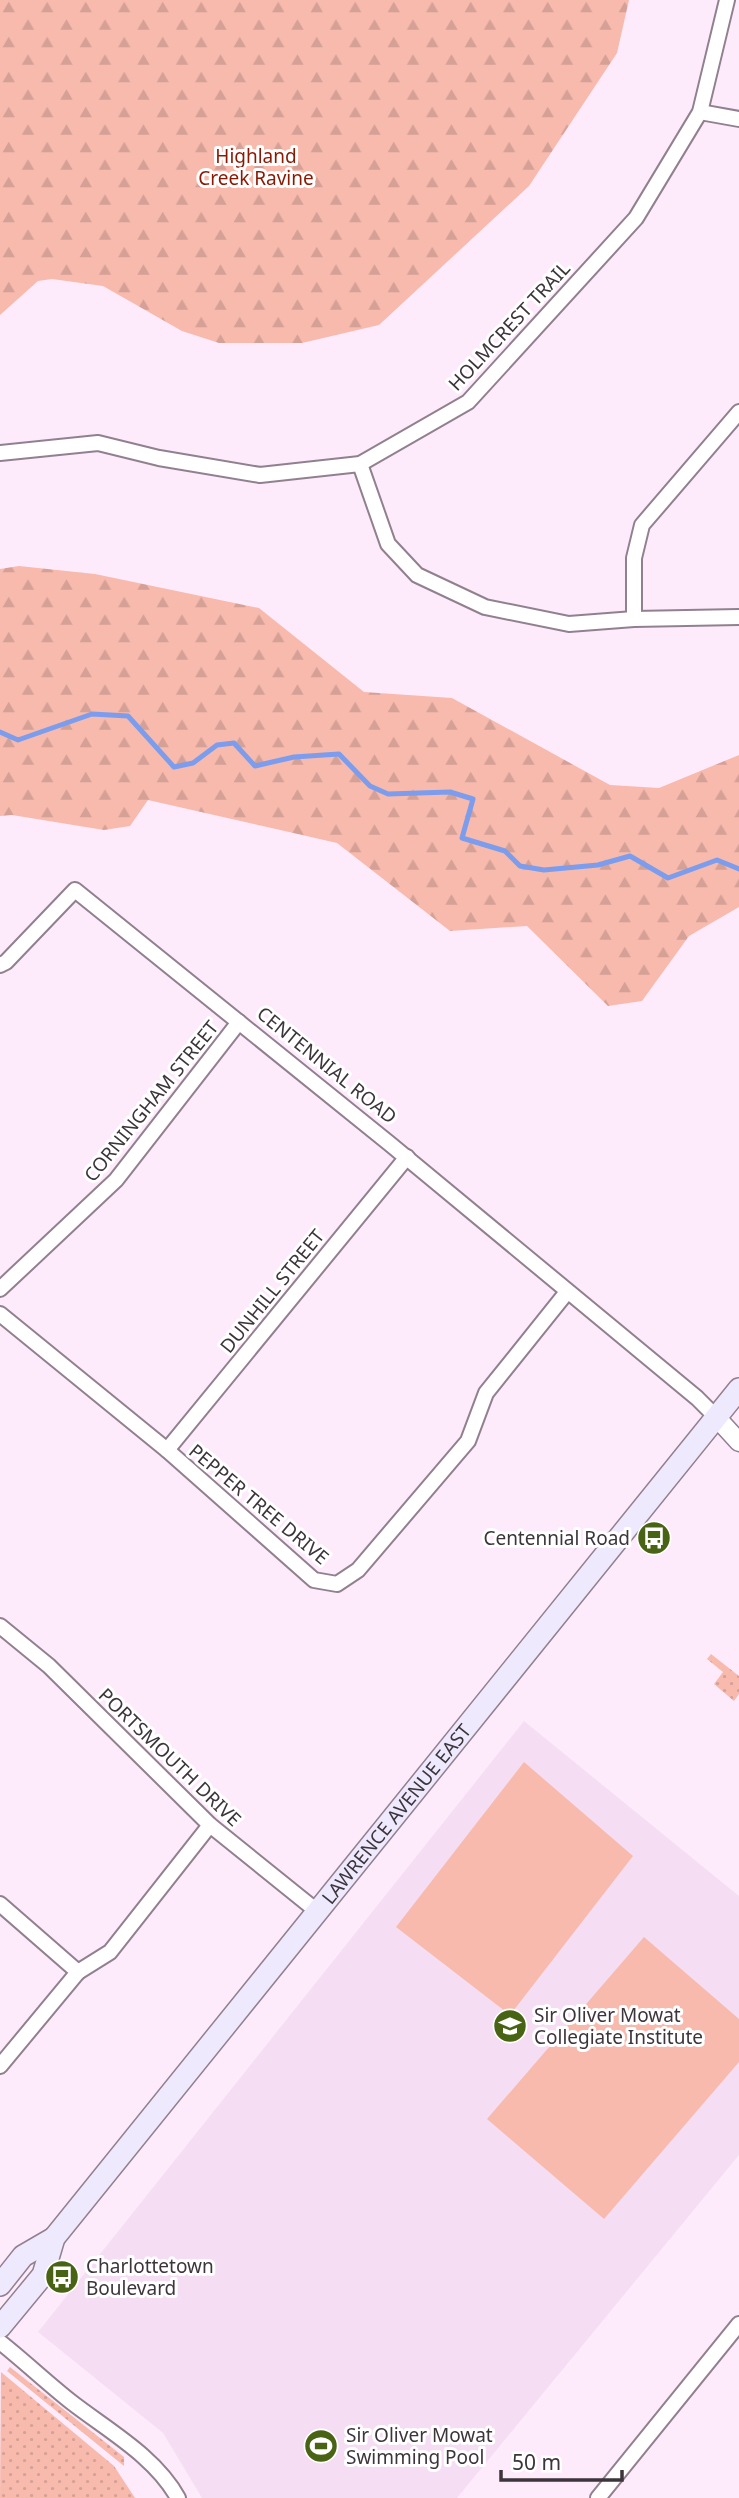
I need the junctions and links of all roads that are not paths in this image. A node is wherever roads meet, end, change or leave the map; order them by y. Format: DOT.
graph roads {
  1 [pos="727,0"];
  2 [pos="700,112"];
  3 [pos="739,118"];
  4 [pos="739,412"];
  5 [pos="0,453"];
  6 [pos="360,464"];
  7 [pos="739,617"];
  8 [pos="635,618"];
  9 [pos="0,965"];
  10 [pos="239,1022"];
  11 [pos="407,1157"];
  12 [pos="0,1289"];
  13 [pos="567,1292"];
  14 [pos="0,1314"];
  15 [pos="739,1389"];
  16 [pos="718,1418"];
  17 [pos="739,1442"];
  18 [pos="167,1450"];
  19 [pos="0,1626"];
  20 [pos="210,1825"];
  21 [pos="0,1904"];
  22 [pos="318,1912"];
  23 [pos="78,1972"];
  24 [pos="0,2066"];
  25 [pos="54,2238"];
  26 [pos="0,2285"];
  27 [pos="739,2325"];
  28 [pos="0,2327"];
  29 [pos="0,2342"];
  30 [pos="178,2498"];
  31 [pos="598,2498"];
  1 -- 2 [label="street, HOLMCREST TRAIL"];
  2 -- 3 [label="street"];
  2 -- 6 [label="street, HOLMCREST TRAIL"];
  4 -- 8 [label="street"];
  5 -- 6 [label="street, HOLMCREST TRAIL"];
  6 -- 8 [label="street"];
  7 -- 8 [label="street"];
  9 -- 10 [label="street, CENTENNIAL ROAD"];
  10 -- 11 [label="street, CENTENNIAL ROAD"];
  10 -- 12 [label="street, CORNINGHAM STREET"];
  11 -- 13 [label="street, CENTENNIAL ROAD"];
  11 -- 18 [label="street, DUNHILL STREET"];
  13 -- 16 [label="street, CENTENNIAL ROAD"];
  13 -- 18 [label="street, PEPPER TREE DRIVE"];
  14 -- 18 [label="street, PEPPER TREE DRIVE"];
  15 -- 16 [label="main road, LAWRENCE AVENUE EAST"];
  16 -- 17 [label="street, CENTENNIAL ROAD"];
  16 -- 22 [label="main road, LAWRENCE AVENUE EAST"];
  19 -- 20 [label="street, PORTSMOUTH DRIVE"];
  20 -- 22 [label="street, PORTSMOUTH DRIVE"];
  20 -- 23 [label="street"];
  21 -- 23 [label="street"];
  22 -- 25 [label="main road, LAWRENCE AVENUE EAST"];
  23 -- 24 [label="street"];
  25 -- 26 [label="main road, LAWRENCE AVENUE EAST"];
  25 -- 28 [label="main road, LAWRENCE AVENUE EAST"];
  27 -- 31 [label="street"];
  29 -- 30 [label="street"];
}
